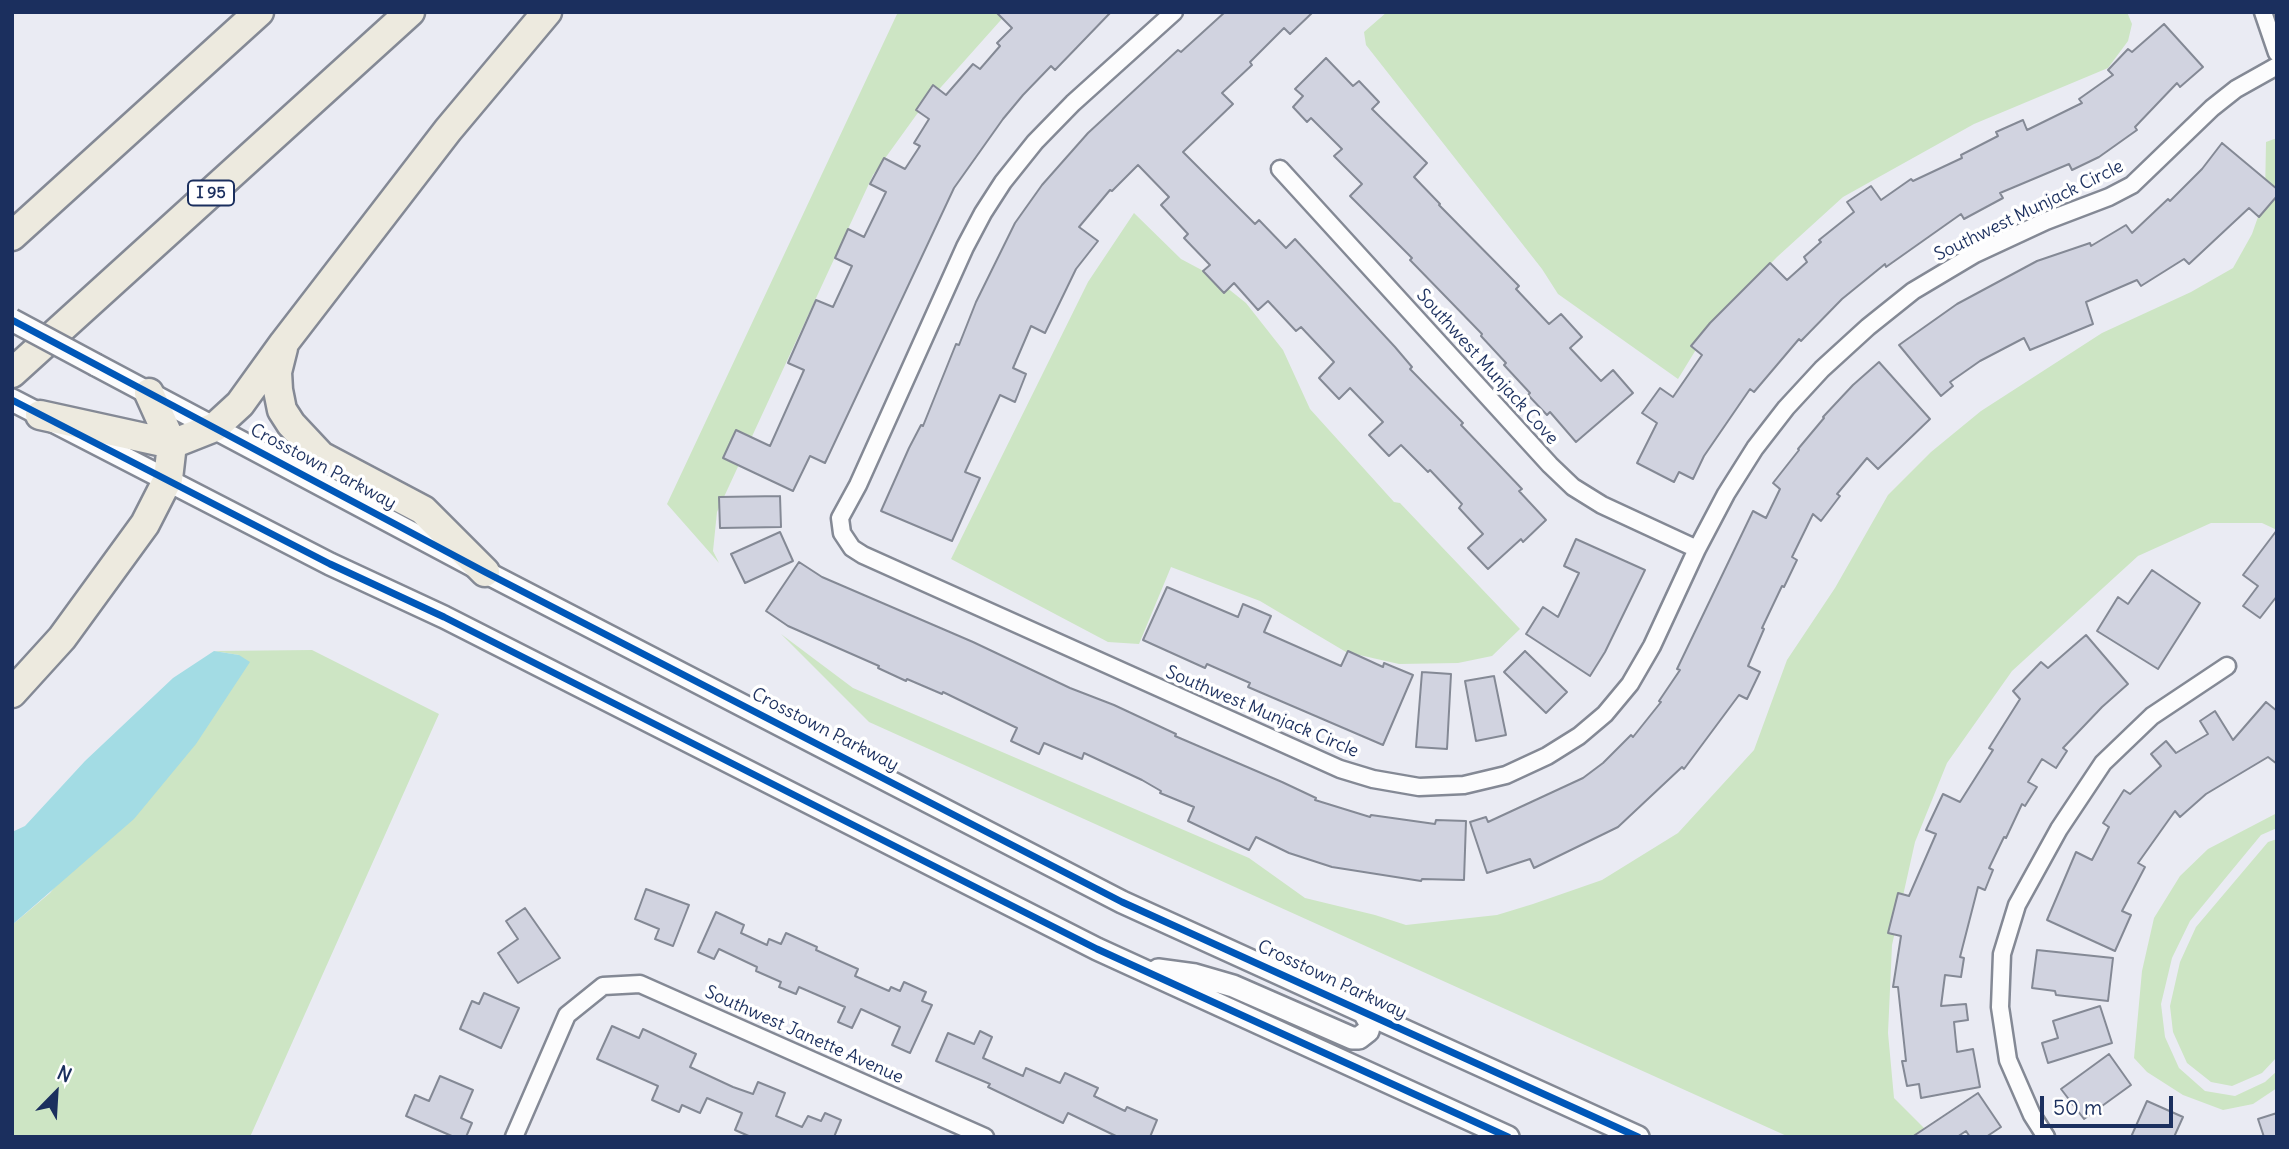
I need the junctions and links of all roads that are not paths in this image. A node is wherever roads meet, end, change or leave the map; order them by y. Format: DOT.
graph roads {
  1 [pos="260,12"];
  2 [pos="410,12"];
  3 [pos="547,12"];
  4 [pos="1174,12"];
  5 [pos="2263,12"];
  6 [pos="2277,53"];
  7 [pos="2277,66"];
  8 [pos="1280,169"];
  9 [pos="12,236"];
  10 [pos="12,320"];
  11 [pos="284,343"];
  12 [pos="12,373"];
  13 [pos="149,393"];
  14 [pos="12,400"];
  15 [pos="40,415"];
  16 [pos="215,427"];
  17 [pos="172,444"];
  18 [pos="168,479"];
  19 [pos="1697,549"];
  20 [pos="485,572"];
  21 [pos="2227,666"];
  22 [pos="12,693"];
  23 [pos="1139,968"];
  24 [pos="1363,1012"];
  25 [pos="514,1137"];
  26 [pos="985,1137"];
  27 [pos="1508,1137"];
  28 [pos="1638,1137"];
  29 [pos="2046,1137"];
  1 -- 9 [label="highway"];
  2 -- 12 [label="highway, I 95"];
  3 -- 11 [label="highway"];
  4 -- 19 [label="street, Southwest Munjack Circle"];
  5 -- 6 [label="street"];
  7 -- 19 [label="street, Southwest Munjack Circle"];
  8 -- 19 [label="street, Southwest Munjack Cove"];
  10 -- 13 [label="main road, Crosstown Parkway, bridge"];
  11 -- 16 [label="highway"];
  11 -- 20 [label="highway"];
  13 -- 16 [label="main road, Crosstown Parkway"];
  13 -- 17 [label="highway"];
  14 -- 15 [label="main road"];
  15 -- 17 [label="highway"];
  15 -- 18 [label="main road"];
  16 -- 17 [label="highway"];
  16 -- 20 [label="main road, Crosstown Parkway"];
  17 -- 18 [label="highway"];
  18 -- 22 [label="highway"];
  18 -- 23 [label="main road"];
  20 -- 24 [label="main road, Crosstown Parkway"];
  21 -- 29 [label="street"];
  23 -- 24 [label="main road"];
  23 -- 27 [label="main road"];
  24 -- 28 [label="main road, Crosstown Parkway"];
  25 -- 26 [label="street, Southwest Janette Avenue"];
}
